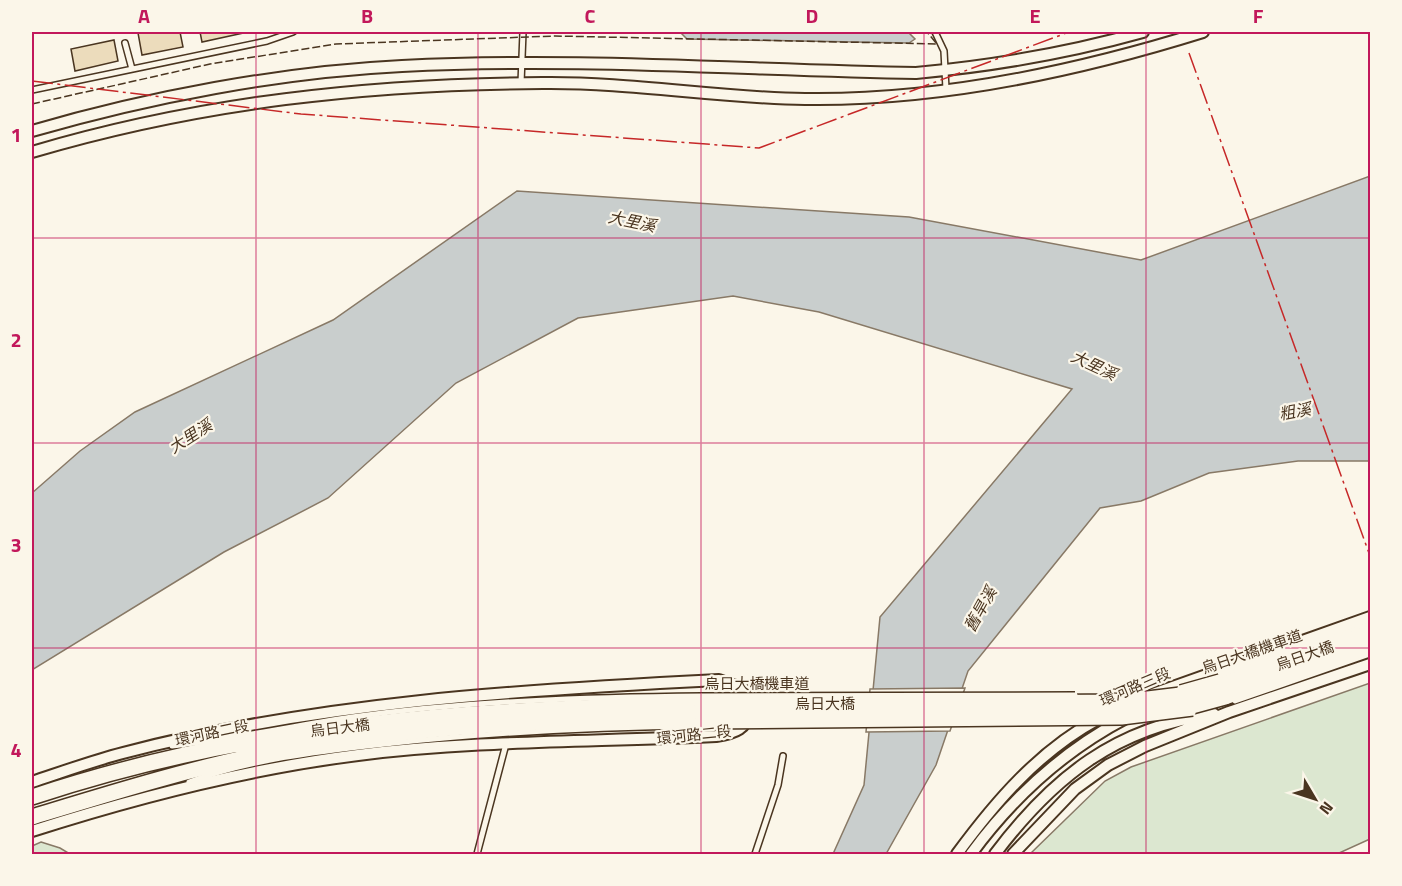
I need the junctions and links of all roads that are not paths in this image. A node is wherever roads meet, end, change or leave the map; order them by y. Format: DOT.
graph roads {
  1 [pos="293,32"];
  2 [pos="523,32"];
  3 [pos="935,32"];
  4 [pos="1143,32"];
  5 [pos="1203,32"];
  6 [pos="125,43"];
  7 [pos="522,63"];
  8 [pos="132,69"];
  9 [pos="945,70"];
  10 [pos="521,83"];
  11 [pos="946,88"];
  12 [pos="32,90"];
  13 [pos="32,131"];
  14 [pos="32,152"];
  15 [pos="1371,617"];
  16 [pos="1371,625"];
  17 [pos="1371,633"];
  18 [pos="1371,646"];
  19 [pos="1371,654"];
  20 [pos="1371,664"];
  21 [pos="614,712"];
  22 [pos="1229,712"];
  23 [pos="506,744"];
  24 [pos="272,745"];
  25 [pos="135,750"];
  26 [pos="783,756"];
  27 [pos="32,782"];
  28 [pos="150,795"];
  29 [pos="32,797"];
  30 [pos="32,817"];
  31 [pos="32,831"];
  32 [pos="477,855"];
  33 [pos="755,855"];
  34 [pos="957,855"];
  35 [pos="971,855"];
  36 [pos="995,855"];
  37 [pos="1013,855"];
  1 -- 8 [label="lane"];
  2 -- 7 [label="lane"];
  3 -- 9 [label="lane"];
  4 -- 9 [label="street"];
  5 -- 11 [label="street"];
  6 -- 8 [label="lane"];
  7 -- 9 [label="street"];
  7 -- 10 [label="lane"];
  7 -- 13 [label="street"];
  8 -- 12 [label="lane"];
  9 -- 11 [label="lane"];
  10 -- 11 [label="street"];
  10 -- 14 [label="street"];
  15 -- 34 [label="street, 環河路三段"];
  16 -- 21 [label="lane, 烏日大橋機車道, bridge"];
  16 -- 35 [label="street, 環河路三段"];
  17 -- 21 [label="street, 烏日大橋, bridge"];
  18 -- 21 [label="street, 烏日大橋, bridge"];
  19 -- 21 [label="lane, 烏日大橋機車道, bridge"];
  20 -- 22 [label="street"];
  21 -- 24 [label="street, 烏日大橋"];
  21 -- 25 [label="lane, 烏日大橋機車道"];
  21 -- 28 [label="lane, 烏日大橋機車道"];
  22 -- 36 [label="street"];
  22 -- 37 [label="street"];
  23 -- 25 [label="street, 環河路二段"];
  23 -- 28 [label="street, 環河路二段"];
  23 -- 32 [label="lane"];
  24 -- 29 [label="street, 環河路二段"];
  24 -- 30 [label="street, 環河路二段"];
  25 -- 27 [label="street, 環河路二段"];
  26 -- 33 [label="lane"];
  28 -- 31 [label="street, 環河路二段"];
}
